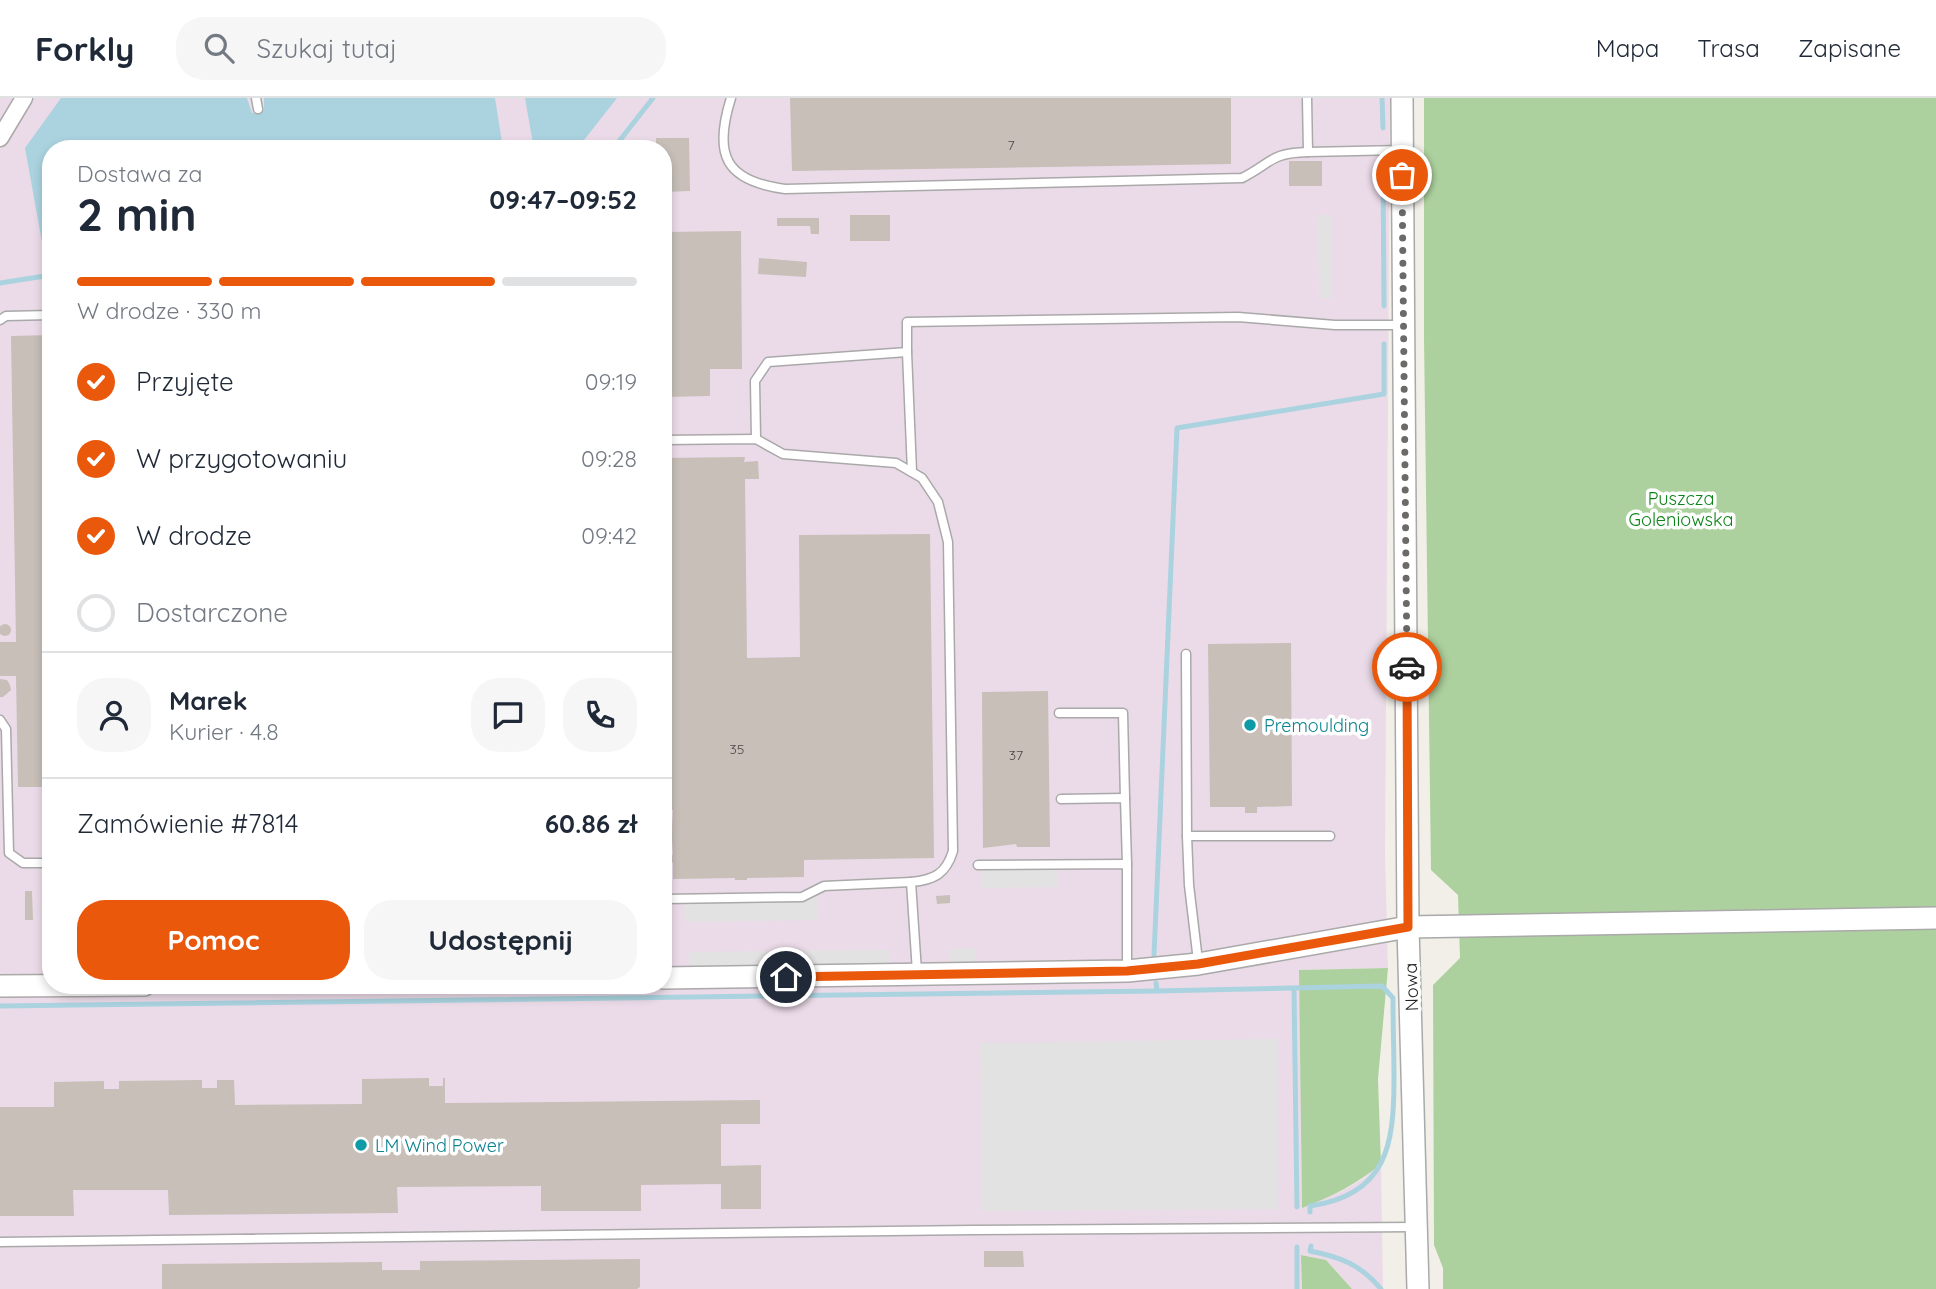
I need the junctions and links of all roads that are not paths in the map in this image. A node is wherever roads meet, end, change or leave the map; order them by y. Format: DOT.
graph roads {
  1 [pos="24,98"];
  2 [pos="256,98"];
  3 [pos="731,98"];
  4 [pos="1307,98"];
  5 [pos="1402,98"];
  6 [pos="258,109"];
  7 [pos="0,138"];
  8 [pos="1402,150"];
  9 [pos="1308,152"];
  10 [pos="42,315"];
  11 [pos="0,320"];
  12 [pos="1404,326"];
  13 [pos="907,352"];
  14 [pos="756,439"];
  15 [pos="672,440"];
  16 [pos="912,472"];
  17 [pos="1186,654"];
  18 [pos="1059,713"];
  19 [pos="0,720"];
  20 [pos="1125,798"];
  21 [pos="1061,799"];
  22 [pos="1187,836"];
  23 [pos="1330,836"];
  24 [pos="42,863"];
  25 [pos="1127,864"];
  26 [pos="978,865"];
  27 [pos="911,881"];
  28 [pos="672,899"];
  29 [pos="1936,918"];
  30 [pos="1408,927"];
  31 [pos="1198,964"];
  32 [pos="1127,971"];
  33 [pos="917,975"];
  34 [pos="672,978"];
  35 [pos="0,986"];
  36 [pos="42,986"];
  37 [pos="1416,1227"];
  38 [pos="0,1242"];
  39 [pos="1418,1289"];
  1 -- 7 [label="street"];
  2 -- 6 [label="lane"];
  3 -- 9 [label="lane"];
  4 -- 9 [label="lane"];
  5 -- 8 [label="street, Nowa"];
  8 -- 9 [label="lane"];
  8 -- 12 [label="street, Nowa"];
  10 -- 11 [label="lane"];
  12 -- 13 [label="lane"];
  12 -- 30 [label="street, Nowa"];
  13 -- 14 [label="lane"];
  13 -- 16 [label="lane"];
  14 -- 15 [label="lane"];
  14 -- 16 [label="lane"];
  16 -- 27 [label="lane"];
  17 -- 22 [label="lane"];
  18 -- 20 [label="lane"];
  19 -- 24 [label="lane"];
  20 -- 21 [label="lane"];
  20 -- 25 [label="lane"];
  22 -- 23 [label="lane"];
  22 -- 31 [label="lane"];
  25 -- 26 [label="lane"];
  25 -- 32 [label="lane"];
  27 -- 28 [label="lane"];
  27 -- 33 [label="lane"];
  29 -- 30 [label="street"];
  30 -- 31 [label="street"];
  30 -- 37 [label="street, Nowa"];
  31 -- 32 [label="street"];
  32 -- 33 [label="street"];
  33 -- 34 [label="street"];
  35 -- 36 [label="street"];
  37 -- 38 [label="lane"];
  37 -- 39 [label="street, Nowa"];
}
